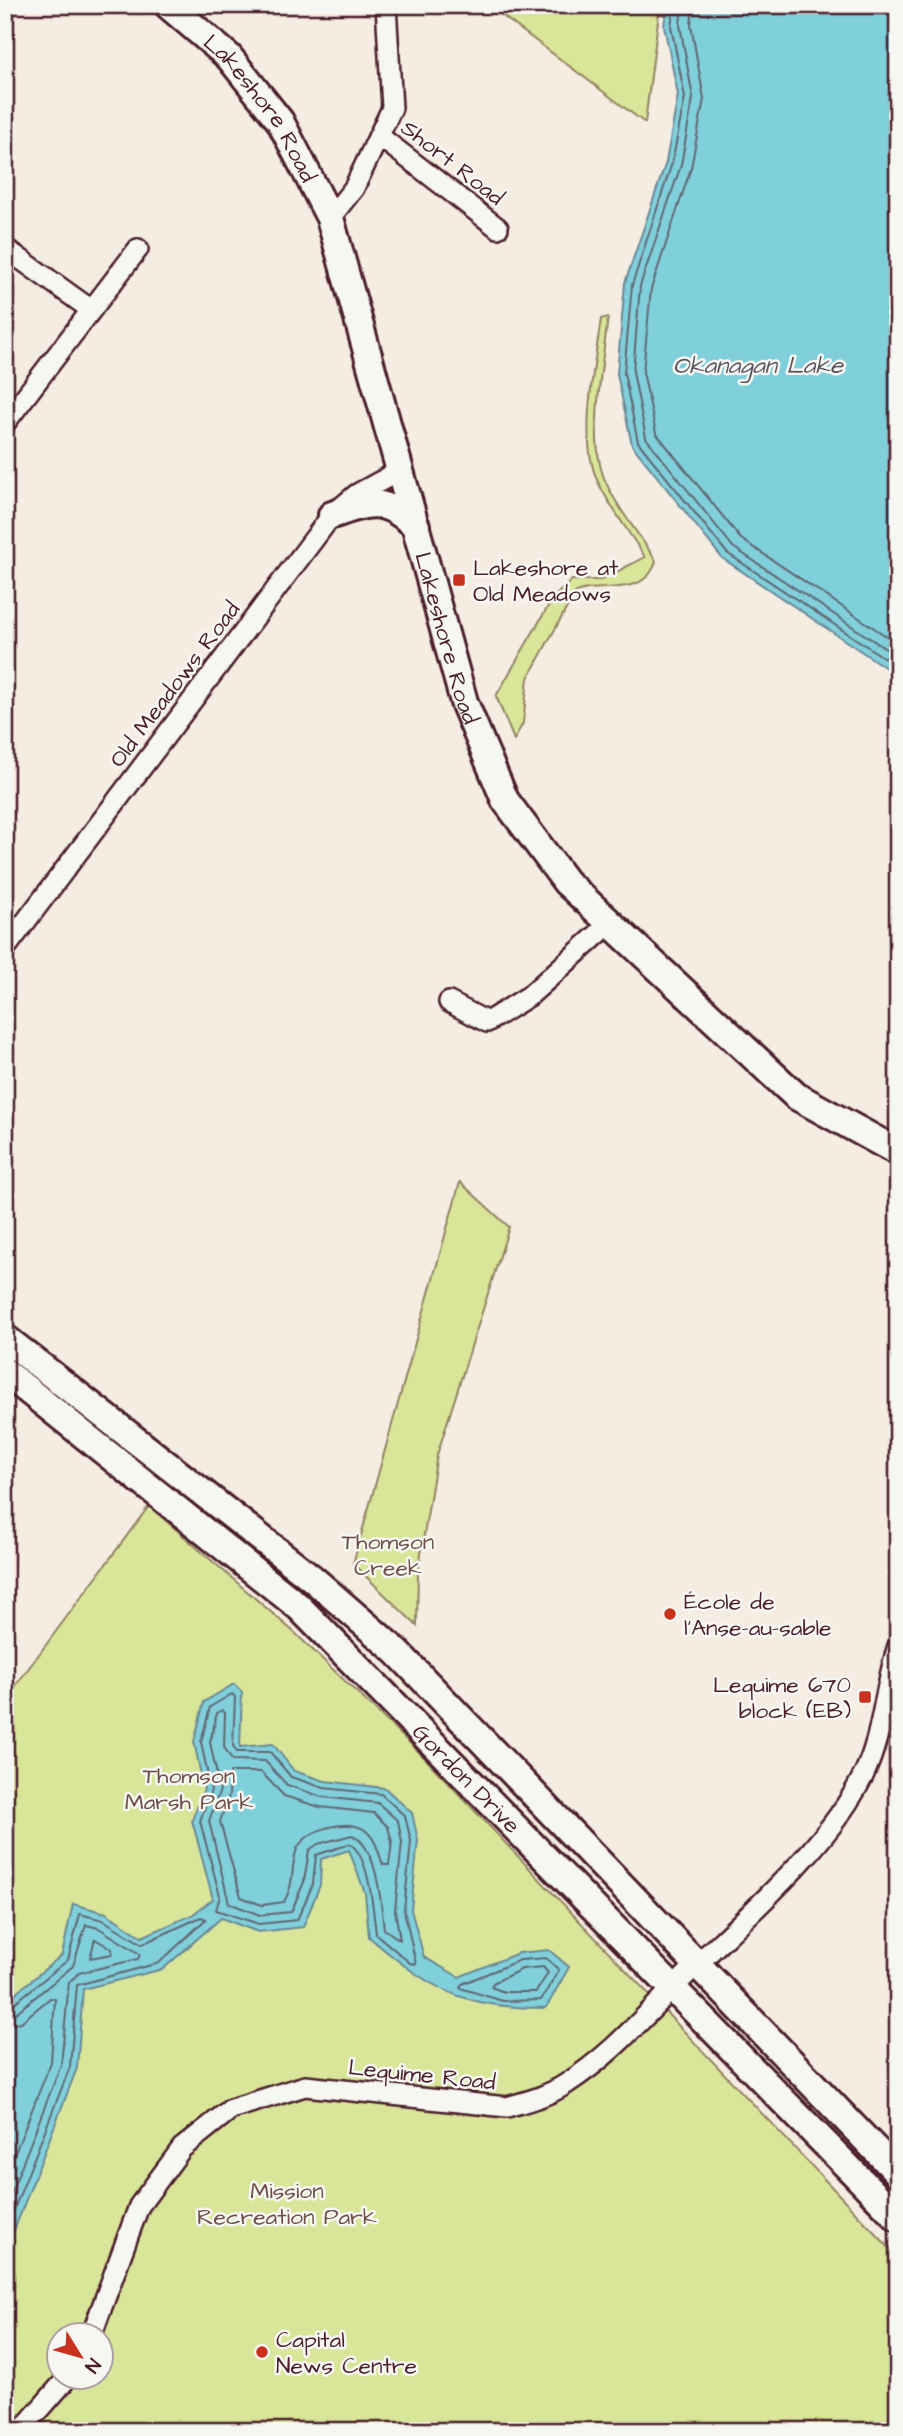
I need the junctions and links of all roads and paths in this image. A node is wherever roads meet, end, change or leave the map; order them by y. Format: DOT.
graph roads {
  1 [pos="168,5"];
  2 [pos="386,5"];
  3 [pos="379,136"];
  4 [pos="330,218"];
  5 [pos="498,228"];
  6 [pos="5,248"];
  7 [pos="138,249"];
  8 [pos="90,309"];
  9 [pos="5,423"];
  10 [pos="401,470"];
  11 [pos="332,515"];
  12 [pos="416,526"];
  13 [pos="608,925"];
  14 [pos="5,949"];
  15 [pos="449,1002"];
  16 [pos="898,1152"];
  17 [pos="5,1338"];
  18 [pos="5,1373"];
  19 [pos="898,1646"];
  20 [pos="698,1963"];
  21 [pos="673,1988"];
  22 [pos="898,2172"];
  23 [pos="898,2218"];
  24 [pos="97,2320"];
  25 [pos="57,2390"];
  26 [pos="21,2431"];
  1 -- 4 [label="main road, Lakeshore Road"];
  2 -- 3 [label="street"];
  3 -- 4 [label="street"];
  3 -- 5 [label="street, Short Road"];
  4 -- 10 [label="main road, Lakeshore Road"];
  6 -- 8 [label="street"];
  7 -- 8 [label="street"];
  8 -- 9 [label="street"];
  10 -- 11 [label="street, Old Meadows Road"];
  10 -- 12 [label="main road, Lakeshore Road"];
  11 -- 12 [label="main road"];
  11 -- 14 [label="street, Old Meadows Road"];
  12 -- 13 [label="main road, Lakeshore Road"];
  13 -- 15 [label="street"];
  13 -- 16 [label="main road, Lakeshore Road"];
  17 -- 20 [label="main road, Gordon Drive"];
  18 -- 21 [label="main road, Gordon Drive"];
  19 -- 20 [label="street, Lequime Road"];
  20 -- 21 [label="street, Lequime Road"];
  20 -- 22 [label="main road, Gordon Drive"];
  21 -- 23 [label="main road, Gordon Drive"];
  21 -- 24 [label="street, Lequime Road"];
  25 -- 26 [label="street"];
}
